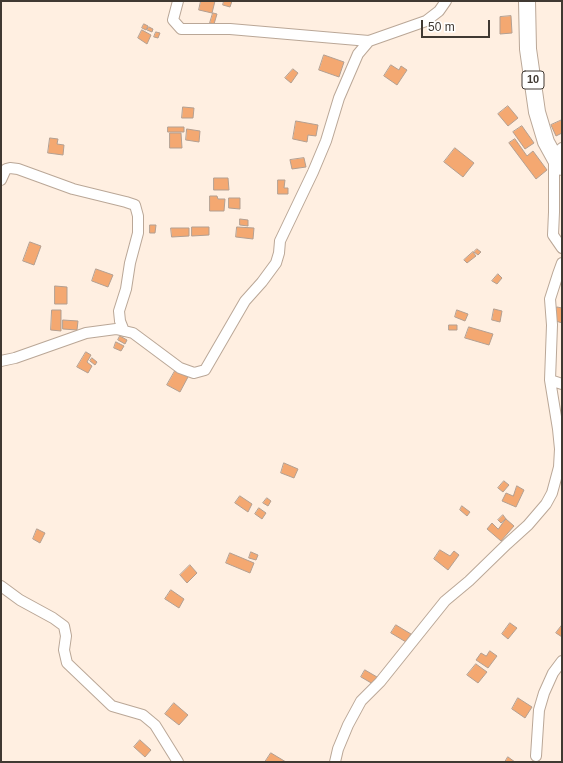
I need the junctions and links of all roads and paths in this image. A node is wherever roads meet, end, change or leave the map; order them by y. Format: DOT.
graph roads {
  1 [pos="178,1"];
  2 [pos="446,1"];
  3 [pos="527,1"];
  4 [pos="369,41"];
  5 [pos="559,157"];
  6 [pos="1,180"];
  7 [pos="562,248"];
  8 [pos="562,263"];
  9 [pos="124,331"];
  10 [pos="1,361"];
  11 [pos="550,380"];
  12 [pos="562,384"];
  13 [pos="1,586"];
  14 [pos="562,660"];
  15 [pos="536,756"];
  16 [pos="178,762"];
  17 [pos="335,762"];
  1 -- 4 [label="street"];
  2 -- 4 [label="street"];
  3 -- 5 [label="main road, 10"];
  4 -- 9 [label="street"];
  5 -- 7 [label="street"];
  6 -- 9 [label="street"];
  8 -- 11 [label="street"];
  9 -- 10 [label="street"];
  11 -- 12 [label="street"];
  11 -- 17 [label="street"];
  13 -- 16 [label="street"];
  14 -- 15 [label="street"];
}
